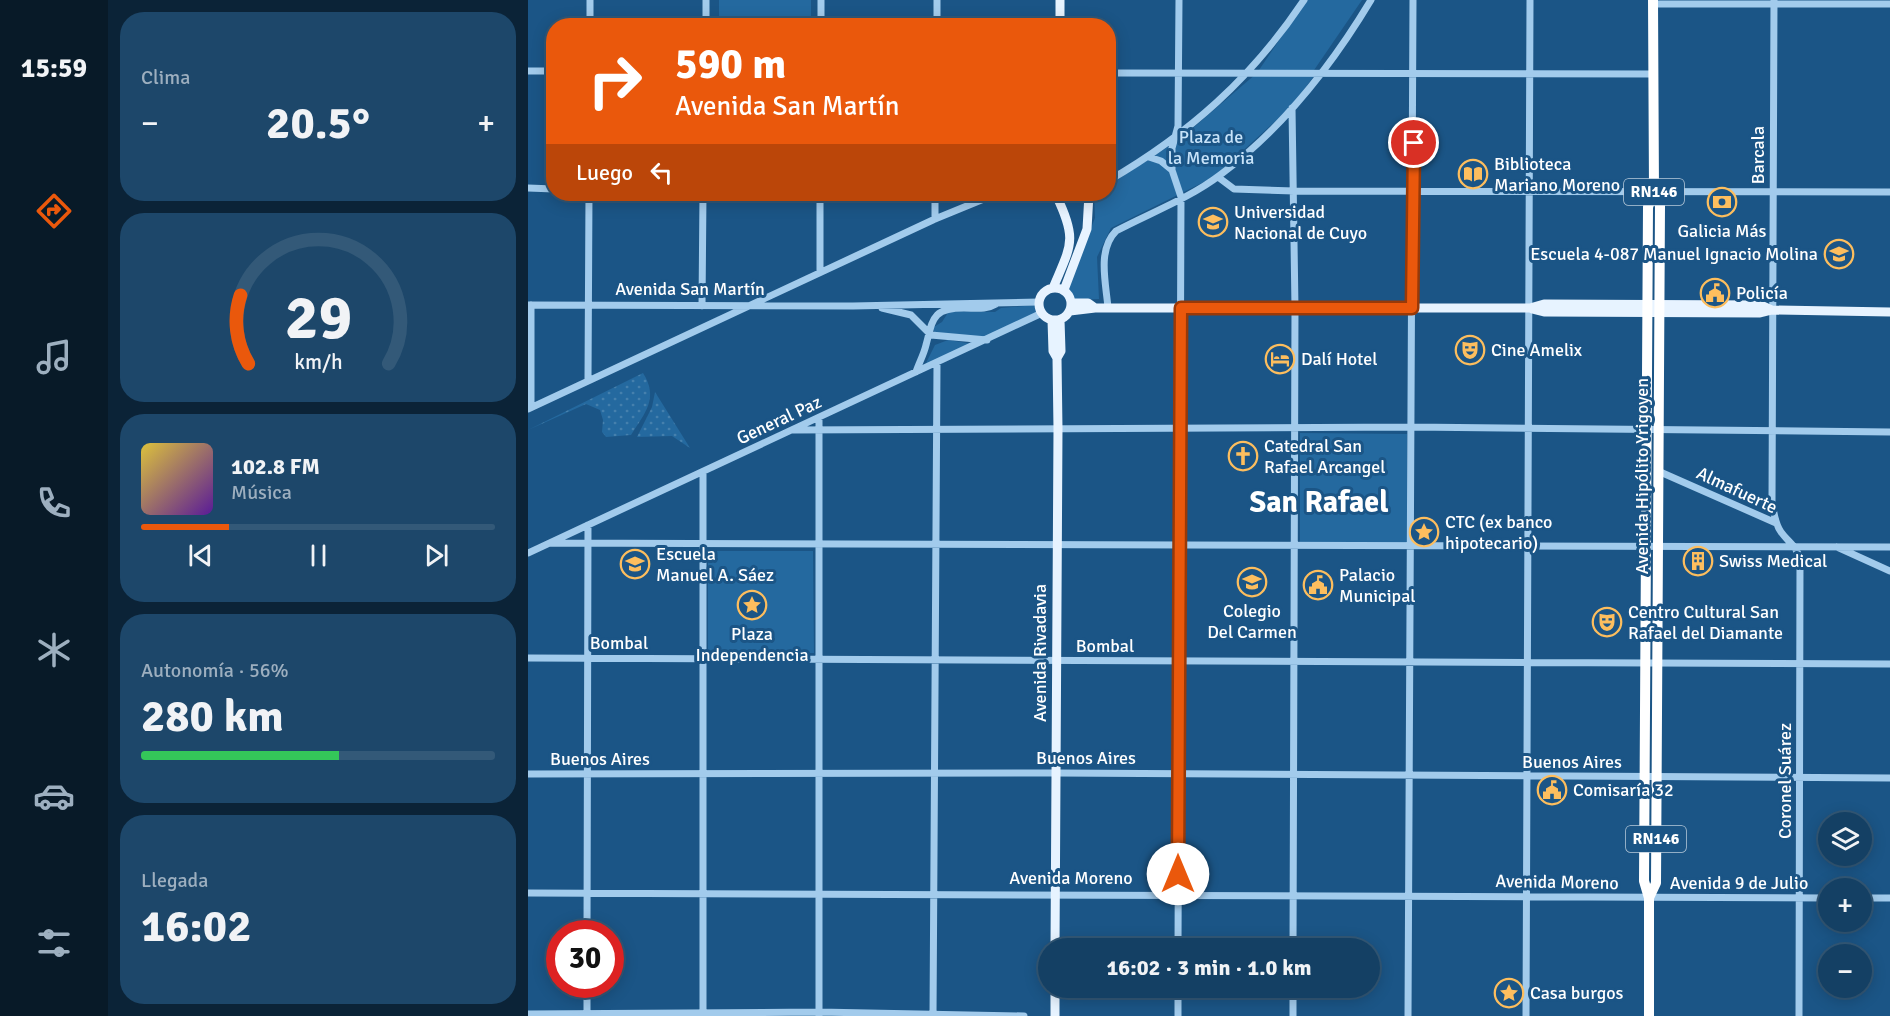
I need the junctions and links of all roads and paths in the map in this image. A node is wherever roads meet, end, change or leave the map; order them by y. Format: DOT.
graph roads {
  1 [pos="590,0"];
  2 [pos="706,0"];
  3 [pos="821,0"];
  4 [pos="937,0"];
  5 [pos="1060,0"];
  6 [pos="1179,0"];
  7 [pos="1295,0"];
  8 [pos="1304,0"];
  9 [pos="1371,0"];
  10 [pos="1413,0"];
  11 [pos="1530,0"];
  12 [pos="1653,2"];
  13 [pos="1774,2"];
  14 [pos="1890,4"];
  15 [pos="1295,13"];
  16 [pos="590,18"];
  17 [pos="706,18"];
  18 [pos="820,18"];
  19 [pos="937,18"];
  20 [pos="1060,18"];
  21 [pos="528,71"];
  22 [pos="546,71"];
  23 [pos="1248,72"];
  24 [pos="1116,73"];
  25 [pos="1178,73"];
  26 [pos="1321,73"];
  27 [pos="1414,74"];
  28 [pos="1530,74"];
  29 [pos="1653,74"];
  30 [pos="1292,108"];
  31 [pos="1175,139"];
  32 [pos="1149,157"];
  33 [pos="1172,170"];
  34 [pos="1116,176"];
  35 [pos="1218,177"];
  36 [pos="528,188"];
  37 [pos="546,189"];
  38 [pos="1413,190"];
  39 [pos="1773,190"];
  40 [pos="1294,191"];
  41 [pos="1654,191"];
  42 [pos="1530,192"];
  43 [pos="1890,192"];
  44 [pos="1181,197"];
  45 [pos="589,201"];
  46 [pos="704,201"];
  47 [pos="820,201"];
  48 [pos="935,201"];
  49 [pos="979,201"];
  50 [pos="1058,201"];
  51 [pos="1089,201"];
  52 [pos="935,219"];
  53 [pos="820,272"];
  54 [pos="1053,288"];
  55 [pos="1064,290"];
  56 [pos="1039,302"];
  57 [pos="999,303"];
  58 [pos="530,305"];
  59 [pos="589,305"];
  60 [pos="702,306"];
  61 [pos="748,306"];
  62 [pos="853,306"];
  63 [pos="1071,307"];
  64 [pos="1108,308"];
  65 [pos="1181,308"];
  66 [pos="1295,308"];
  67 [pos="1412,308"];
  68 [pos="1530,308"];
  69 [pos="1647,309"];
  70 [pos="1659,309"];
  71 [pos="1772,310"];
  72 [pos="1890,312"];
  73 [pos="1042,314"];
  74 [pos="1056,320"];
  75 [pos="927,333"];
  76 [pos="989,340"];
  77 [pos="937,364"];
  78 [pos="916,372"];
  79 [pos="588,380"];
  80 [pos="529,408"];
  81 [pos="819,418"];
  82 [pos="1412,427"];
  83 [pos="1180,428"];
  84 [pos="1295,428"];
  85 [pos="935,429"];
  86 [pos="1058,429"];
  87 [pos="1529,429"];
  88 [pos="794,430"];
  89 [pos="819,430"];
  90 [pos="1646,431"];
  91 [pos="1659,431"];
  92 [pos="1772,431"];
  93 [pos="1890,432"];
  94 [pos="1658,471"];
  95 [pos="703,472"];
  96 [pos="1776,523"];
  97 [pos="588,525"];
  98 [pos="588,542"];
  99 [pos="550,543"];
  100 [pos="819,544"];
  101 [pos="702,545"];
  102 [pos="936,546"];
  103 [pos="1057,546"];
  104 [pos="1180,546"];
  105 [pos="1796,546"];
  106 [pos="1834,546"];
  107 [pos="1294,547"];
  108 [pos="1411,547"];
  109 [pos="1890,547"];
  110 [pos="1528,548"];
  111 [pos="1646,548"];
  112 [pos="1658,548"];
  113 [pos="528,553"];
  114 [pos="1890,571"];
  115 [pos="528,658"];
  116 [pos="587,658"];
  117 [pos="702,659"];
  118 [pos="818,660"];
  119 [pos="935,660"];
  120 [pos="1057,661"];
  121 [pos="1179,662"];
  122 [pos="1294,662"];
  123 [pos="1410,662"];
  124 [pos="1528,662"];
  125 [pos="1645,663"];
  126 [pos="1657,663"];
  127 [pos="1800,664"];
  128 [pos="1890,664"];
  129 [pos="935,773"];
  130 [pos="1056,773"];
  131 [pos="528,774"];
  132 [pos="702,774"];
  133 [pos="1178,774"];
  134 [pos="1293,774"];
  135 [pos="587,775"];
  136 [pos="817,775"];
  137 [pos="1409,776"];
  138 [pos="1527,777"];
  139 [pos="1800,777"];
  140 [pos="1644,778"];
  141 [pos="1656,778"];
  142 [pos="1890,778"];
  143 [pos="528,893"];
  144 [pos="587,893"];
  145 [pos="702,893"];
  146 [pos="818,893"];
  147 [pos="934,893"];
  148 [pos="1055,893"];
  149 [pos="1178,894"];
  150 [pos="1293,894"];
  151 [pos="1409,895"];
  152 [pos="1528,896"];
  153 [pos="1800,897"];
  154 [pos="1818,897"];
  155 [pos="1649,898"];
  156 [pos="1872,898"];
  157 [pos="1890,898"];
  158 [pos="587,920"];
  159 [pos="1055,938"];
  160 [pos="1178,938"];
  161 [pos="1293,938"];
  162 [pos="587,998"];
  163 [pos="1055,998"];
  164 [pos="1178,998"];
  165 [pos="1293,998"];
  166 [pos="528,1014"];
  167 [pos="819,1014"];
  168 [pos="587,1015"];
  169 [pos="703,1015"];
  170 [pos="933,1015"];
  171 [pos="1024,1016"];
  172 [pos="1055,1016"];
  173 [pos="1178,1016"];
  174 [pos="1293,1016"];
  175 [pos="1408,1016"];
  176 [pos="1526,1016"];
  177 [pos="1649,1016"];
  178 [pos="1799,1016"];
  1 -- 16 [label="street"];
  2 -- 17 [label="street"];
  3 -- 18 [label="street"];
  4 -- 19 [label="street"];
  5 -- 20 [label="main road"];
  6 -- 25 [label="street"];
  7 -- 15 [label="street"];
  8 -- 15 [label="street"];
  9 -- 26 [label="street"];
  10 -- 27 [label="street"];
  11 -- 28 [label="street"];
  12 -- 13 [label="street"];
  12 -- 29 [label="highway, RN146"];
  13 -- 14 [label="street"];
  13 -- 39 [label="street, Barcala"];
  15 -- 23 [label="street"];
  21 -- 22 [label="street"];
  23 -- 25 [label="street"];
  23 -- 26 [label="street"];
  23 -- 31 [label="street"];
  24 -- 25 [label="street"];
  25 -- 31 [label="street"];
  26 -- 27 [label="street"];
  26 -- 30 [label="street"];
  27 -- 28 [label="street"];
  27 -- 38 [label="street"];
  28 -- 29 [label="street"];
  28 -- 42 [label="street"];
  29 -- 41 [label="highway, RN146"];
  30 -- 35 [label="street"];
  30 -- 40 [label="street"];
  31 -- 32 [label="street"];
  31 -- 33 [label="street"];
  32 -- 33 [label="street"];
  32 -- 34 [label="street"];
  33 -- 44 [label="street"];
  35 -- 40 [label="street"];
  35 -- 44 [label="street"];
  36 -- 37 [label="street"];
  38 -- 40 [label="street"];
  38 -- 42 [label="street"];
  38 -- 67 [label="street"];
  39 -- 41 [label="street"];
  39 -- 43 [label="street"];
  39 -- 71 [label="street, Barcala"];
  40 -- 66 [label="street"];
  41 -- 42 [label="street"];
  41 -- 69 [label="highway, RN146"];
  41 -- 70 [label="highway, RN146"];
  42 -- 68 [label="street"];
  44 -- 64 [label="street"];
  44 -- 65 [label="street"];
  45 -- 59 [label="street"];
  46 -- 60 [label="street"];
  47 -- 53 [label="street"];
  48 -- 52 [label="street"];
  49 -- 52 [label="street"];
  50 -- 54 [label="main road"];
  51 -- 55 [label="main road"];
  52 -- 53 [label="street"];
  53 -- 61 [label="street"];
  54 -- 55 [label="main road"];
  54 -- 56 [label="main road"];
  55 -- 63 [label="main road"];
  56 -- 57 [label="street, Avenida San Martín"];
  56 -- 73 [label="main road"];
  57 -- 62 [label="street, Avenida San Martín"];
  57 -- 75 [label="street"];
  58 -- 59 [label="street, Avenida San Martín"];
  58 -- 80 [label="street"];
  59 -- 60 [label="street, Avenida San Martín"];
  59 -- 79 [label="street"];
  60 -- 61 [label="street, Avenida San Martín"];
  61 -- 62 [label="street, Avenida San Martín"];
  61 -- 79 [label="street"];
  62 -- 75 [label="street, Avenida San Martín"];
  63 -- 64 [label="main road"];
  63 -- 74 [label="main road"];
  64 -- 65 [label="main road"];
  65 -- 66 [label="main road"];
  65 -- 83 [label="street"];
  66 -- 67 [label="main road"];
  66 -- 84 [label="street"];
  67 -- 68 [label="main road"];
  67 -- 82 [label="street"];
  68 -- 69 [label="main road"];
  68 -- 87 [label="street"];
  69 -- 70 [label="main road"];
  69 -- 90 [label="highway, Avenida Hipólito Yrigoyen / RN146"];
  70 -- 71 [label="main road"];
  70 -- 91 [label="highway, Avenida Hipólito Yrigoyen / RN146"];
  71 -- 72 [label="main road"];
  71 -- 92 [label="street"];
  73 -- 74 [label="main road"];
  73 -- 76 [label="street, General Paz"];
  74 -- 86 [label="main road, Avenida Rivadavia"];
  75 -- 76 [label="street"];
  75 -- 78 [label="street"];
  76 -- 77 [label="street, General Paz"];
  77 -- 78 [label="street, General Paz"];
  77 -- 85 [label="street"];
  78 -- 81 [label="street, General Paz"];
  79 -- 80 [label="street"];
  81 -- 88 [label="street, General Paz"];
  81 -- 89 [label="street"];
  82 -- 84 [label="street"];
  82 -- 87 [label="street"];
  82 -- 108 [label="street"];
  83 -- 84 [label="street"];
  83 -- 86 [label="street"];
  83 -- 104 [label="street"];
  84 -- 107 [label="street"];
  85 -- 86 [label="street"];
  85 -- 89 [label="street"];
  85 -- 102 [label="street"];
  86 -- 103 [label="main road, Avenida Rivadavia"];
  87 -- 90 [label="street"];
  87 -- 110 [label="street"];
  88 -- 89 [label="street"];
  88 -- 95 [label="street, General Paz"];
  89 -- 100 [label="street"];
  90 -- 91 [label="street"];
  90 -- 111 [label="highway, Avenida Hipólito Yrigoyen / RN146"];
  91 -- 92 [label="street"];
  91 -- 94 [label="highway, Avenida Hipólito Yrigoyen / RN146"];
  92 -- 93 [label="street"];
  92 -- 96 [label="street"];
  94 -- 96 [label="street, Almafuerte"];
  94 -- 112 [label="highway, Avenida Hipólito Yrigoyen / RN146"];
  95 -- 97 [label="street, General Paz"];
  95 -- 101 [label="street"];
  96 -- 105 [label="street, Almafuerte"];
  97 -- 98 [label="street"];
  97 -- 99 [label="street, General Paz"];
  98 -- 99 [label="street"];
  98 -- 101 [label="street"];
  98 -- 116 [label="street"];
  99 -- 113 [label="street, General Paz"];
  100 -- 101 [label="street"];
  100 -- 102 [label="street"];
  100 -- 118 [label="street"];
  101 -- 117 [label="street"];
  102 -- 103 [label="street"];
  102 -- 119 [label="street"];
  103 -- 104 [label="street"];
  103 -- 120 [label="main road, Avenida Rivadavia"];
  104 -- 107 [label="street"];
  104 -- 121 [label="street"];
  105 -- 106 [label="street"];
  105 -- 112 [label="street"];
  105 -- 127 [label="street, Coronel Suárez"];
  106 -- 109 [label="street"];
  106 -- 114 [label="street"];
  107 -- 108 [label="street"];
  107 -- 122 [label="street"];
  108 -- 110 [label="street"];
  108 -- 123 [label="street"];
  110 -- 111 [label="street"];
  110 -- 124 [label="street"];
  111 -- 112 [label="street"];
  111 -- 125 [label="highway, Avenida Hipólito Yrigoyen / RN146"];
  112 -- 126 [label="highway, Avenida Hipólito Yrigoyen / RN146"];
  115 -- 116 [label="street, Bombal"];
  116 -- 117 [label="street, Bombal"];
  116 -- 135 [label="street"];
  117 -- 118 [label="street, Bombal"];
  117 -- 132 [label="street"];
  118 -- 119 [label="street, Bombal"];
  118 -- 136 [label="street"];
  119 -- 120 [label="street, Bombal"];
  119 -- 129 [label="street"];
  120 -- 121 [label="street, Bombal"];
  120 -- 130 [label="main road, Avenida Rivadavia"];
  121 -- 122 [label="street, Bombal"];
  121 -- 133 [label="street"];
  122 -- 123 [label="street, Bombal"];
  122 -- 134 [label="street"];
  123 -- 124 [label="street, Bombal"];
  123 -- 137 [label="street"];
  124 -- 125 [label="street, Bombal"];
  124 -- 138 [label="street"];
  125 -- 126 [label="street, Bombal"];
  125 -- 140 [label="highway, Avenida Hipólito Yrigoyen / RN146"];
  126 -- 127 [label="street, Bombal"];
  126 -- 141 [label="highway, Avenida Hipólito Yrigoyen / RN146"];
  127 -- 128 [label="street, Bombal"];
  127 -- 139 [label="street, Coronel Suárez"];
  129 -- 130 [label="street, Buenos Aires"];
  129 -- 136 [label="street, Buenos Aires"];
  129 -- 147 [label="street"];
  130 -- 133 [label="street, Buenos Aires"];
  130 -- 148 [label="main road, Avenida Rivadavia"];
  131 -- 135 [label="street, Buenos Aires"];
  132 -- 135 [label="street, Buenos Aires"];
  132 -- 136 [label="street, Buenos Aires"];
  132 -- 145 [label="street"];
  133 -- 134 [label="street, Buenos Aires"];
  133 -- 149 [label="street"];
  134 -- 137 [label="street, Buenos Aires"];
  134 -- 150 [label="street"];
  135 -- 144 [label="street"];
  136 -- 146 [label="street"];
  137 -- 138 [label="street, Buenos Aires"];
  137 -- 151 [label="street"];
  138 -- 140 [label="street, Buenos Aires"];
  138 -- 152 [label="street"];
  139 -- 141 [label="street, Buenos Aires"];
  139 -- 142 [label="street, Buenos Aires"];
  139 -- 153 [label="street, Coronel Suárez"];
  140 -- 141 [label="street, Buenos Aires"];
  140 -- 155 [label="highway, Avenida Hipólito Yrigoyen / RN146"];
  141 -- 155 [label="highway, Avenida Hipólito Yrigoyen / RN146"];
  143 -- 144 [label="street, Avenida Moreno"];
  144 -- 145 [label="street, Avenida Moreno"];
  144 -- 158 [label="street"];
  145 -- 146 [label="street, Avenida Moreno"];
  145 -- 169 [label="street"];
  146 -- 147 [label="street, Avenida Moreno"];
  146 -- 167 [label="street"];
  147 -- 148 [label="street, Avenida Moreno"];
  147 -- 170 [label="street"];
  148 -- 149 [label="street, Avenida Moreno"];
  148 -- 159 [label="main road, Avenida Rivadavia"];
  149 -- 150 [label="street, Avenida Moreno"];
  149 -- 160 [label="street"];
  150 -- 151 [label="street, Avenida Moreno"];
  150 -- 161 [label="street"];
  151 -- 152 [label="street, Avenida Moreno"];
  151 -- 175 [label="street"];
  152 -- 155 [label="street, Avenida Moreno"];
  152 -- 176 [label="street"];
  153 -- 154 [label="street, Avenida 9 de Julio"];
  153 -- 155 [label="street, Avenida 9 de Julio"];
  153 -- 178 [label="street, Coronel Suárez"];
  155 -- 177 [label="highway, Avenida Hipólito Yrigoyen / RN146"];
  156 -- 157 [label="street"];
  162 -- 168 [label="street"];
  163 -- 172 [label="main road"];
  164 -- 173 [label="street"];
  165 -- 174 [label="street"];
  166 -- 168 [label="street"];
  167 -- 169 [label="street"];
  167 -- 170 [label="street"];
  168 -- 169 [label="street"];
  170 -- 171 [label="street"];
}
